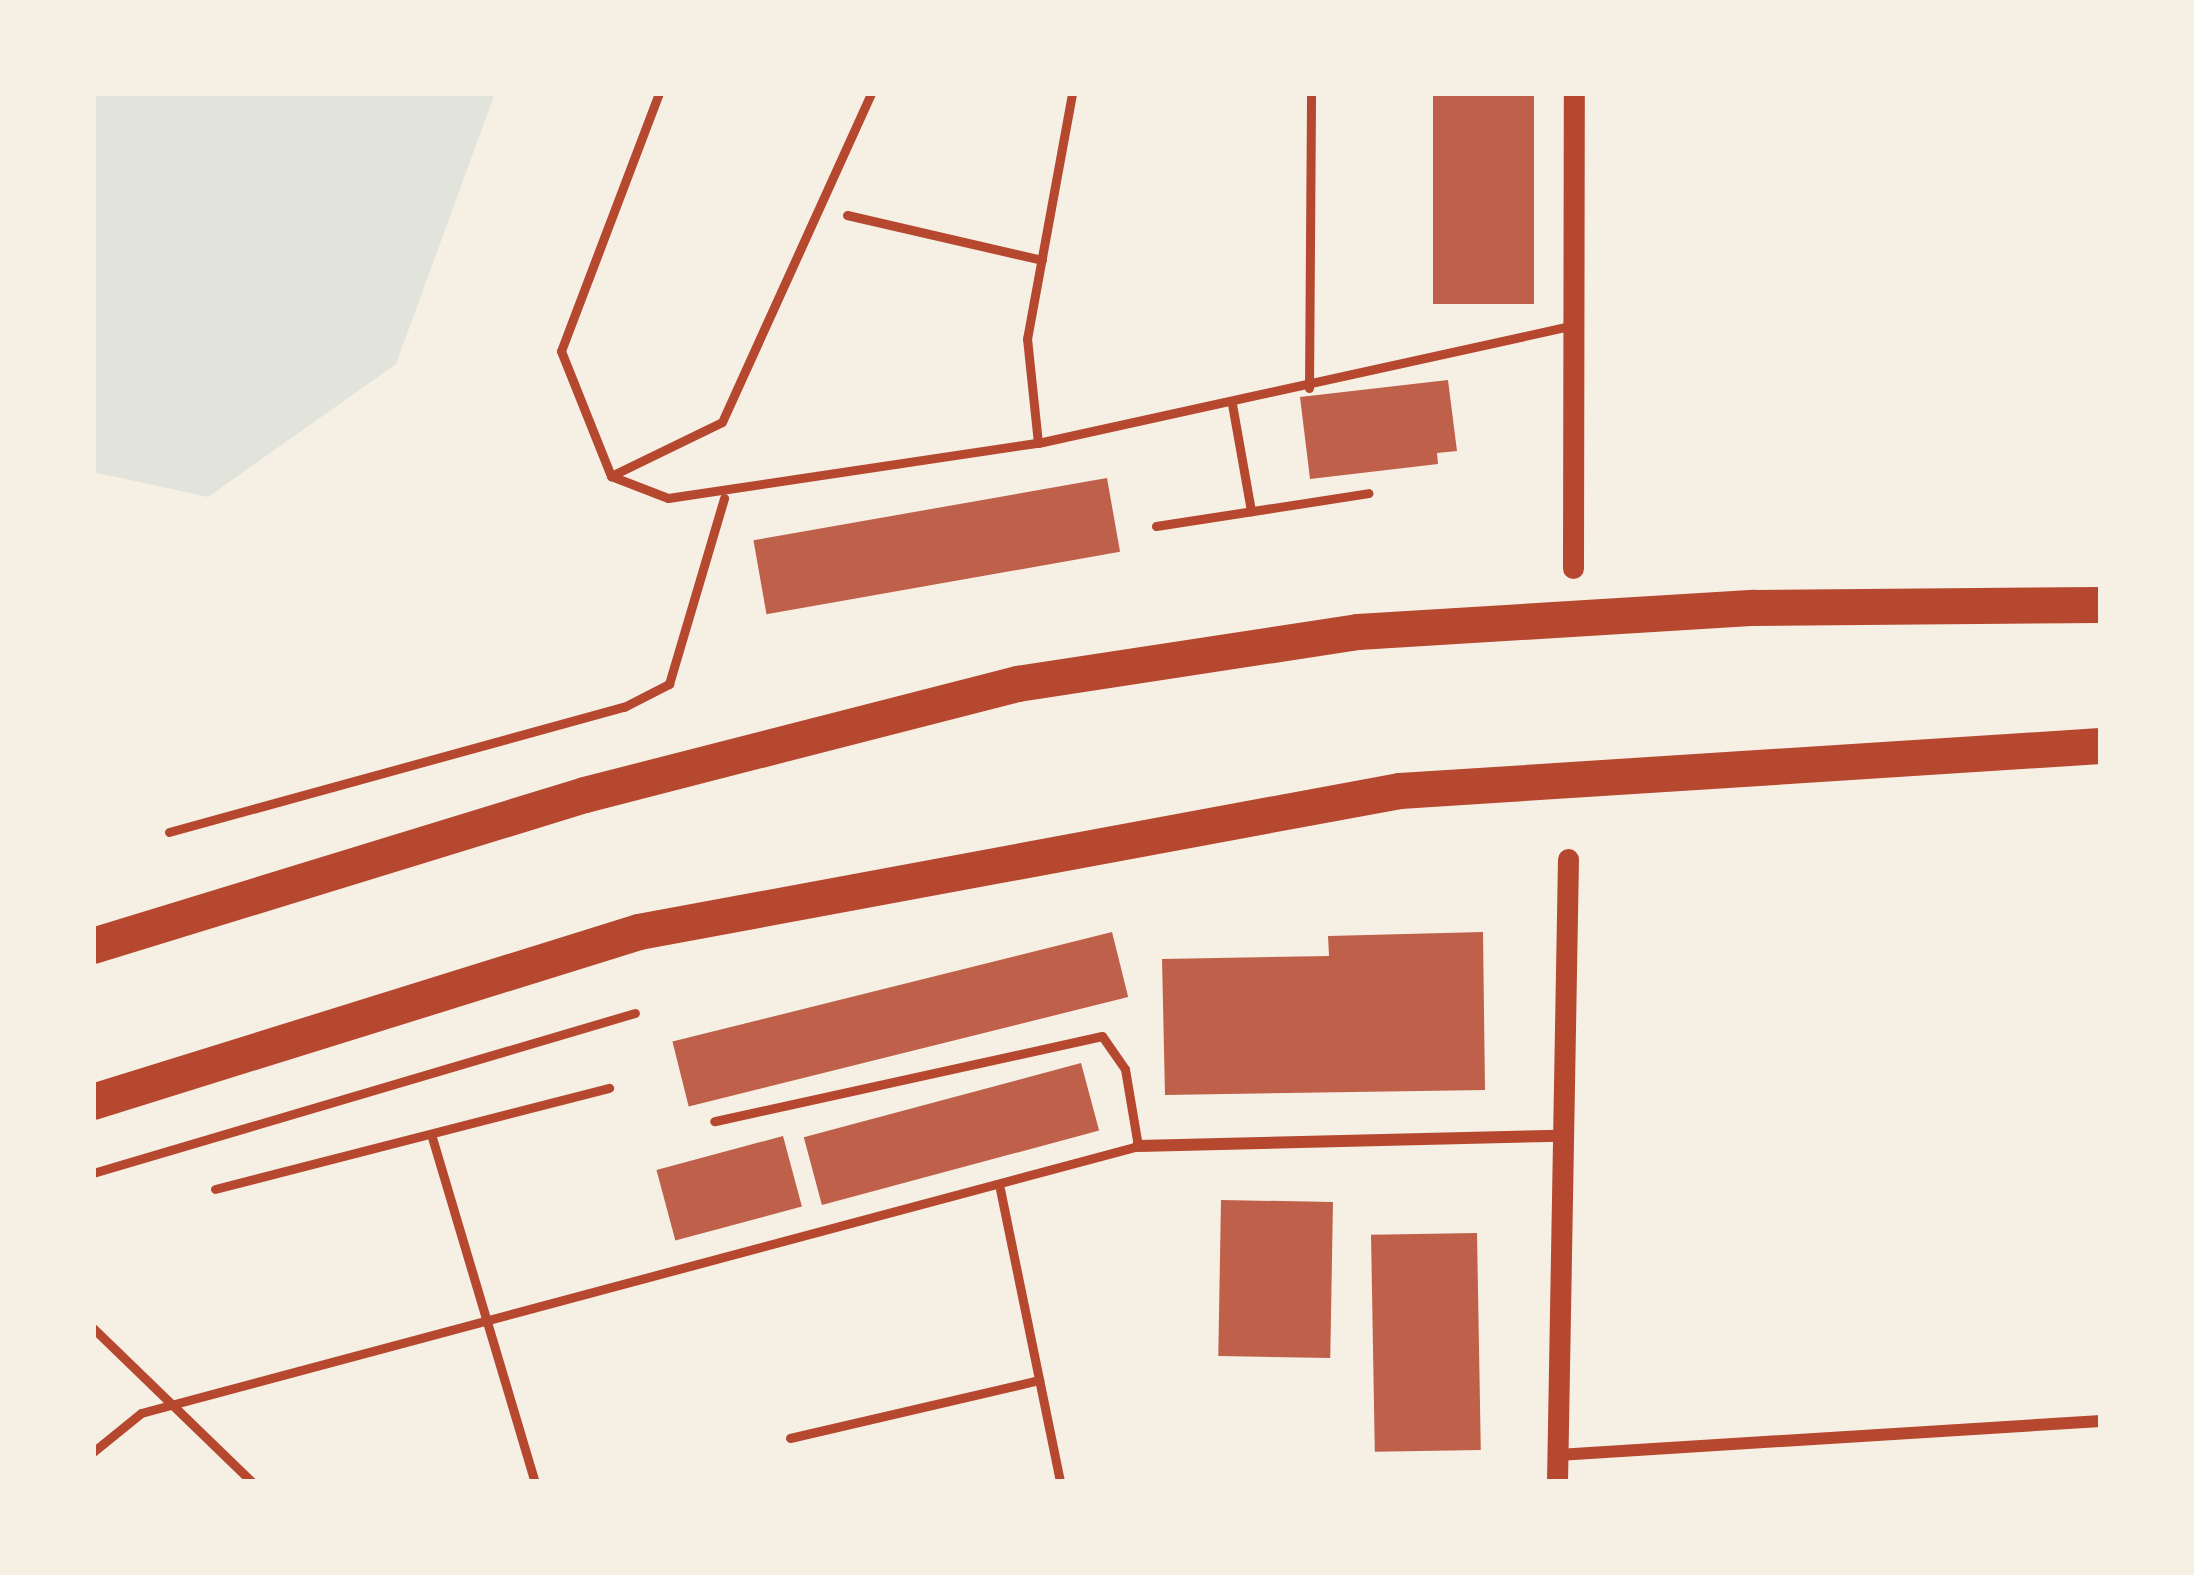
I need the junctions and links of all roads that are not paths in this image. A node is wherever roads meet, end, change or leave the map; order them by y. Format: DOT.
graph roads {
  1 [pos="659,93"];
  2 [pos="872,93"];
  3 [pos="1072,93"];
  4 [pos="1311,93"];
  5 [pos="1574,93"];
  6 [pos="847,215"];
  7 [pos="1042,260"];
  8 [pos="1575,325"];
  9 [pos="1309,388"];
  10 [pos="1232,404"];
  11 [pos="1038,443"];
  12 [pos="611,476"];
  13 [pos="1368,494"];
  14 [pos="724,498"];
  15 [pos="1251,511"];
  16 [pos="1156,526"];
  17 [pos="1573,568"];
  18 [pos="2101,605"];
  19 [pos="2101,746"];
  20 [pos="169,832"];
  21 [pos="1568,859"];
  22 [pos="93,946"];
  23 [pos="635,1013"];
  24 [pos="609,1088"];
  25 [pos="93,1102"];
  26 [pos="714,1121"];
  27 [pos="430,1134"];
  28 [pos="1561,1136"];
  29 [pos="1138,1146"];
  30 [pos="93,1173"];
  31 [pos="215,1189"];
  32 [pos="1000,1189"];
  33 [pos="493,1321"];
  34 [pos="93,1328"];
  35 [pos="1040,1380"];
  36 [pos="172,1404"];
  37 [pos="2101,1421"];
  38 [pos="790,1438"];
  39 [pos="93,1451"];
  40 [pos="1558,1455"];
  41 [pos="251,1482"];
  42 [pos="535,1482"];
  43 [pos="1060,1482"];
  44 [pos="1557,1482"];
  1 -- 12 [label="lane"];
  2 -- 12 [label="lane"];
  3 -- 7 [label="lane"];
  4 -- 9 [label="lane"];
  5 -- 8 [label="street"];
  6 -- 7 [label="lane"];
  7 -- 11 [label="lane"];
  8 -- 9 [label="lane"];
  8 -- 17 [label="street"];
  9 -- 10 [label="lane"];
  10 -- 11 [label="lane"];
  10 -- 15 [label="lane"];
  11 -- 14 [label="lane"];
  12 -- 14 [label="lane"];
  13 -- 15 [label="lane"];
  14 -- 20 [label="lane"];
  15 -- 16 [label="lane"];
  18 -- 22 [label="highway"];
  19 -- 25 [label="highway"];
  21 -- 28 [label="street"];
  23 -- 30 [label="lane"];
  24 -- 27 [label="lane"];
  26 -- 29 [label="lane"];
  27 -- 31 [label="lane"];
  27 -- 33 [label="lane"];
  28 -- 29 [label="street"];
  28 -- 40 [label="street"];
  29 -- 32 [label="lane"];
  32 -- 33 [label="lane"];
  32 -- 35 [label="lane"];
  33 -- 36 [label="lane"];
  33 -- 42 [label="lane"];
  34 -- 36 [label="lane"];
  35 -- 38 [label="lane"];
  35 -- 43 [label="lane"];
  36 -- 39 [label="lane"];
  36 -- 41 [label="lane"];
  37 -- 40 [label="street"];
  40 -- 44 [label="street"];
}
